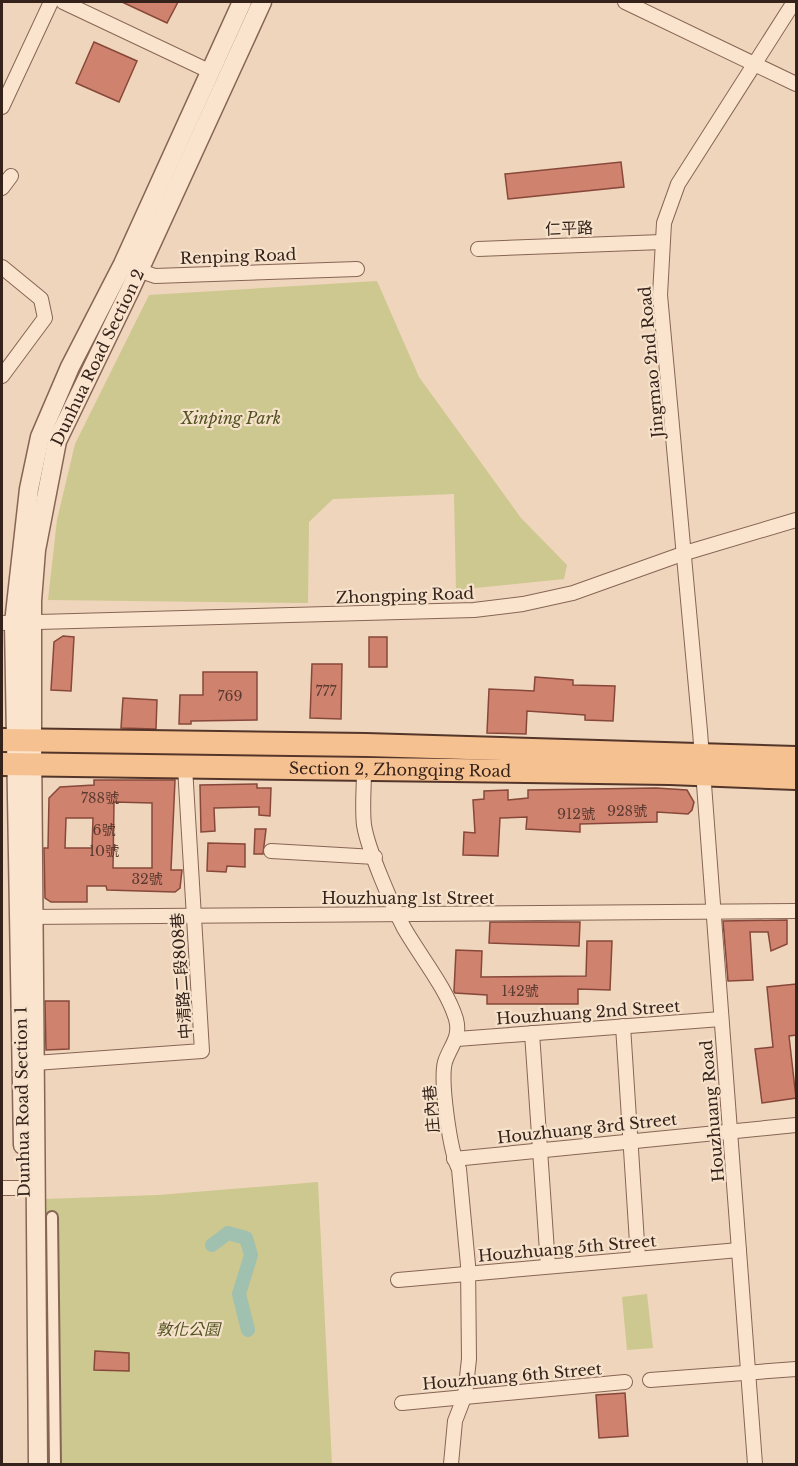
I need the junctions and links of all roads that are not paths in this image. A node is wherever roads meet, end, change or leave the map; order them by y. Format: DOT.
graph roads {
  1 [pos="51,2"];
  2 [pos="63,2"];
  3 [pos="242,2"];
  4 [pos="262,2"];
  5 [pos="625,2"];
  6 [pos="794,2"];
  7 [pos="755,64"];
  8 [pos="209,71"];
  9 [pos="796,84"];
  10 [pos="2,107"];
  11 [pos="11,176"];
  12 [pos="2,188"];
  13 [pos="662,242"];
  14 [pos="478,249"];
  15 [pos="2,267"];
  16 [pos="130,267"];
  17 [pos="357,268"];
  18 [pos="7,357"];
  19 [pos="2,376"];
  20 [pos="796,520"];
  21 [pos="685,553"];
  22 [pos="16,623"];
  23 [pos="17,740"];
  24 [pos="796,758"];
  25 [pos="17,765"];
  26 [pos="702,765"];
  27 [pos="185,767"];
  28 [pos="364,771"];
  29 [pos="796,778"];
  30 [pos="271,851"];
  31 [pos="375,857"];
  32 [pos="796,911"];
  33 [pos="712,913"];
  34 [pos="399,915"];
  35 [pos="194,916"];
  36 [pos="27,917"];
  37 [pos="721,1019"];
  38 [pos="623,1026"];
  39 [pos="532,1033"];
  40 [pos="457,1039"];
  41 [pos="35,1063"];
  42 [pos="796,1125"];
  43 [pos="731,1131"];
  44 [pos="631,1140"];
  45 [pos="538,1150"];
  46 [pos="454,1159"];
  47 [pos="2,1188"];
  48 [pos="30,1188"];
  49 [pos="52,1217"];
  50 [pos="739,1250"];
  51 [pos="638,1258"];
  52 [pos="548,1266"];
  53 [pos="468,1274"];
  54 [pos="398,1280"];
  55 [pos="796,1369"];
  56 [pos="748,1371"];
  57 [pos="650,1380"];
  58 [pos="625,1382"];
  59 [pos="464,1397"];
  60 [pos="402,1403"];
  61 [pos="26,1464"];
  62 [pos="38,1464"];
  63 [pos="55,1464"];
  64 [pos="452,1464"];
  65 [pos="755,1464"];
  1 -- 10 [label="street"];
  2 -- 8 [label="street"];
  3 -- 8 [label="street, Dunhua Road Section 2"];
  4 -- 16 [label="street, Dunhua Road Section 2"];
  5 -- 7 [label="street"];
  6 -- 7 [label="street, Jingmao 2nd Road"];
  7 -- 9 [label="street"];
  7 -- 13 [label="street, Jingmao 2nd Road"];
  8 -- 16 [label="street, Dunhua Road Section 2"];
  11 -- 12 [label="street"];
  13 -- 14 [label="street, 仁平路"];
  13 -- 21 [label="street, Jingmao 2nd Road"];
  15 -- 18 [label="street"];
  16 -- 17 [label="street, Renping Road"];
  16 -- 22 [label="street, Dunhua Road Section 2"];
  18 -- 19 [label="street"];
  20 -- 21 [label="street, Zhongping Road"];
  21 -- 22 [label="street, Zhongping Road"];
  21 -- 26 [label="street, Jingmao 2nd Road"];
  22 -- 23 [label="street, Dunhua Road Section 2"];
  23 -- 25 [label="street, Dunhua Road Section 1"];
  23 -- 26 [label="main road, Section 2, Zhongqing Road"];
  24 -- 26 [label="main road, Section 2, Zhongqing Road"];
  25 -- 27 [label="main road, Section 2, Zhongqing Road"];
  25 -- 36 [label="street, Dunhua Road Section 1"];
  26 -- 28 [label="main road, Section 2, Zhongqing Road"];
  26 -- 29 [label="main road, Section 2, Zhongqing Road"];
  26 -- 33 [label="street, Houzhuang Road"];
  27 -- 28 [label="main road, Section 2, Zhongqing Road"];
  27 -- 35 [label="street, 中清路二段808巷"];
  28 -- 31 [label="street"];
  30 -- 31 [label="street"];
  31 -- 34 [label="street"];
  32 -- 33 [label="street, Houzhuang 1st Street"];
  33 -- 34 [label="street, Houzhuang 1st Street"];
  33 -- 37 [label="street, Houzhuang Road"];
  34 -- 35 [label="street, Houzhuang 1st Street"];
  34 -- 40 [label="street"];
  35 -- 36 [label="street, Houzhuang 1st Street"];
  35 -- 41 [label="street, 中清路二段808巷"];
  36 -- 41 [label="street, Dunhua Road Section 1"];
  36 -- 48 [label="street, Dunhua Road Section 1"];
  37 -- 38 [label="street, Houzhuang 2nd Street"];
  37 -- 43 [label="street, Houzhuang Road"];
  38 -- 39 [label="street, Houzhuang 2nd Street"];
  38 -- 44 [label="street"];
  39 -- 40 [label="street, Houzhuang 2nd Street"];
  39 -- 45 [label="street"];
  40 -- 46 [label="street, 庄內巷"];
  41 -- 48 [label="street, Dunhua Road Section 1"];
  42 -- 43 [label="street, Houzhuang 3rd Street"];
  43 -- 44 [label="street, Houzhuang 3rd Street"];
  43 -- 50 [label="street, Houzhuang Road"];
  44 -- 45 [label="street, Houzhuang 3rd Street"];
  44 -- 51 [label="street"];
  45 -- 46 [label="street, Houzhuang 3rd Street"];
  45 -- 52 [label="street"];
  46 -- 53 [label="street, 庄內巷"];
  47 -- 48 [label="street"];
  48 -- 61 [label="street, Dunhua Road Section 1"];
  48 -- 62 [label="street, Dunhua Road Section 1"];
  49 -- 63 [label="street"];
  50 -- 51 [label="street, Houzhuang 5th Street"];
  50 -- 56 [label="street, Houzhuang Road"];
  51 -- 52 [label="street, Houzhuang 5th Street"];
  52 -- 53 [label="street, Houzhuang 5th Street"];
  53 -- 54 [label="street, Houzhuang 5th Street"];
  53 -- 59 [label="street, 庄內巷"];
  55 -- 56 [label="street"];
  56 -- 57 [label="street"];
  56 -- 65 [label="street, Houzhuang Road"];
  58 -- 59 [label="street, Houzhuang 6th Street"];
  59 -- 60 [label="street, Houzhuang 6th Street"];
  59 -- 64 [label="street, 庄內巷"];
}
